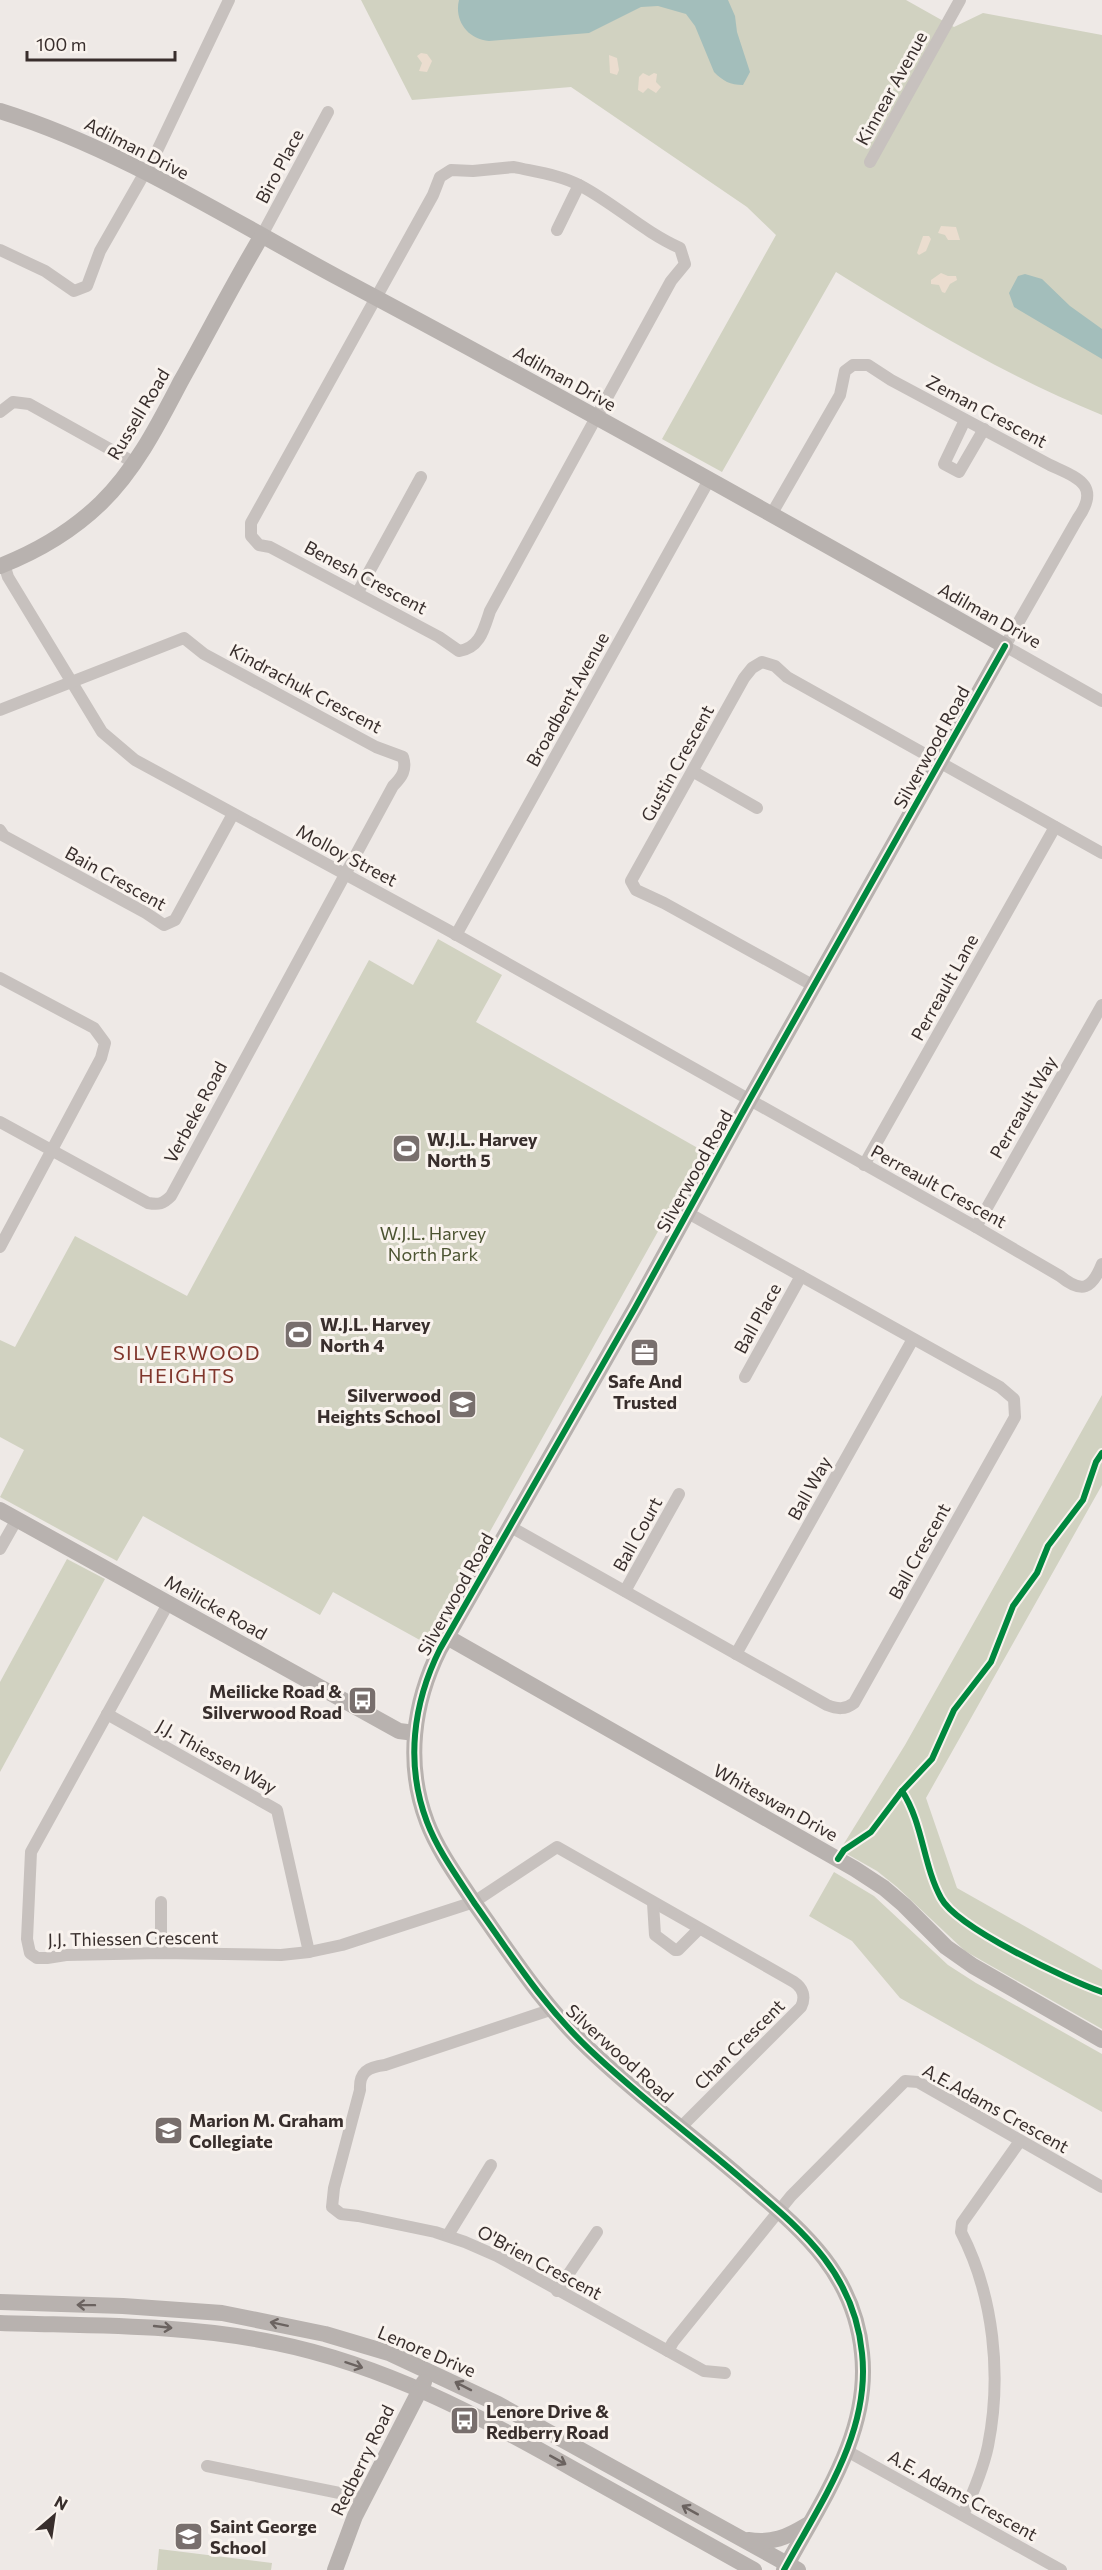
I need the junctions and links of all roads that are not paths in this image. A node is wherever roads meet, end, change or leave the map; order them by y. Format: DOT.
graph roads {
  1 [pos="230,0"];
  2 [pos="960,0"];
  3 [pos="0,111"];
  4 [pos="328,112"];
  5 [pos="870,162"];
  6 [pos="143,172"];
  7 [pos="579,185"];
  8 [pos="557,230"];
  9 [pos="261,237"];
  10 [pos="0,250"];
  11 [pos="377,298"];
  12 [pos="0,412"];
  13 [pos="596,417"];
  14 [pos="965,420"];
  15 [pos="984,429"];
  16 [pos="133,462"];
  17 [pos="421,477"];
  18 [pos="709,480"];
  19 [pos="771,515"];
  20 [pos="2,565"];
  21 [pos="358,592"];
  22 [pos="1005,646"];
  23 [pos="72,682"];
  24 [pos="1102,701"];
  25 [pos="0,710"];
  26 [pos="940,763"];
  27 [pos="694,772"];
  28 [pos="757,808"];
  29 [pos="233,814"];
  30 [pos="1055,827"];
  31 [pos="0,830"];
  32 [pos="1102,853"];
  33 [pos="345,875"];
  34 [pos="456,935"];
  35 [pos="0,978"];
  36 [pos="814,986"];
  37 [pos="1102,1005"];
  38 [pos="750,1100"];
  39 [pos="0,1122"];
  40 [pos="51,1150"];
  41 [pos="864,1165"];
  42 [pos="688,1213"];
  43 [pos="976,1227"];
  44 [pos="0,1247"];
  45 [pos="1102,1264"];
  46 [pos="801,1276"];
  47 [pos="913,1339"];
  48 [pos="745,1377"];
  49 [pos="679,1494"];
  50 [pos="0,1510"];
  51 [pos="17,1519"];
  52 [pos="509,1526"];
  53 [pos="0,1549"];
  54 [pos="625,1591"];
  55 [pos="169,1602"];
  56 [pos="447,1637"];
  57 [pos="736,1654"];
  58 [pos="107,1714"];
  59 [pos="415,1733"];
  60 [pos="160,1902"];
  61 [pos="474,1902"];
  62 [pos="653,1903"];
  63 [pos="699,1929"];
  64 [pos="309,1952"];
  65 [pos="160,1953"];
  66 [pos="550,2010"];
  67 [pos="1102,2040"];
  68 [pos="681,2127"];
  69 [pos="1020,2140"];
  70 [pos="491,2165"];
  71 [pos="1102,2187"];
  72 [pos="778,2210"];
  73 [pos="597,2232"];
  74 [pos="448,2235"];
  75 [pos="557,2291"];
  76 [pos="0,2302"];
  77 [pos="0,2323"];
  78 [pos="668,2351"];
  79 [pos="431,2371"];
  80 [pos="725,2373"];
  81 [pos="419,2390"];
  82 [pos="847,2451"];
  83 [pos="207,2466"];
  84 [pos="364,2498"];
  85 [pos="963,2515"];
  86 [pos="808,2524"];
  87 [pos="741,2538"];
  88 [pos="790,2568"];
  89 [pos="335,2570"];
  90 [pos="754,2570"];
  91 [pos="1061,2570"];
  1 -- 6 [label="street"];
  2 -- 5 [label="street, Kinnear Avenue"];
  3 -- 6 [label="street, Adilman Drive"];
  4 -- 9 [label="street, Biro Place"];
  6 -- 9 [label="street, Adilman Drive"];
  6 -- 10 [label="street"];
  7 -- 8 [label="street"];
  7 -- 11 [label="street, Benesh Crescent"];
  7 -- 13 [label="street, Benesh Crescent"];
  9 -- 11 [label="street, Adilman Drive"];
  9 -- 16 [label="street, Russell Road"];
  11 -- 13 [label="street, Adilman Drive"];
  11 -- 21 [label="street, Benesh Crescent"];
  12 -- 16 [label="street"];
  13 -- 18 [label="street, Adilman Drive"];
  13 -- 21 [label="street, Benesh Crescent"];
  14 -- 15 [label="street, Zeman Crescent"];
  14 -- 15 [label="street"];
  14 -- 19 [label="street, Zeman Crescent"];
  15 -- 22 [label="street, Zeman Crescent"];
  16 -- 20 [label="street, Russell Road"];
  17 -- 21 [label="street"];
  18 -- 19 [label="street, Adilman Drive"];
  18 -- 34 [label="street, Broadbent Avenue"];
  19 -- 22 [label="street, Adilman Drive"];
  20 -- 23 [label="street, Molloy Street"];
  22 -- 24 [label="street, Adilman Drive"];
  22 -- 26 [label="street, Silverwood Road"];
  23 -- 25 [label="street"];
  23 -- 29 [label="street, Molloy Street"];
  23 -- 33 [label="street, Kindrachuk Crescent"];
  26 -- 27 [label="street, Gustin Crescent"];
  26 -- 30 [label="street"];
  26 -- 36 [label="street, Silverwood Road"];
  27 -- 28 [label="street"];
  27 -- 36 [label="street, Gustin Crescent"];
  29 -- 31 [label="street, Bain Crescent"];
  29 -- 33 [label="street, Molloy Street"];
  30 -- 32 [label="street"];
  30 -- 41 [label="street, Perreault Lane"];
  33 -- 34 [label="street, Molloy Street"];
  33 -- 40 [label="street, Verbeke Road"];
  34 -- 38 [label="street, Molloy Street"];
  35 -- 40 [label="street"];
  36 -- 38 [label="street, Silverwood Road"];
  37 -- 43 [label="street, Perreault Way"];
  38 -- 41 [label="street, Perreault Crescent"];
  38 -- 42 [label="street, Silverwood Road"];
  39 -- 40 [label="street, Verbeke Road"];
  40 -- 44 [label="street"];
  41 -- 43 [label="street, Perreault Crescent"];
  42 -- 46 [label="street, Ball Crescent"];
  42 -- 52 [label="street, Silverwood Road"];
  43 -- 45 [label="street, Perreault Crescent"];
  46 -- 47 [label="street, Ball Crescent"];
  46 -- 48 [label="street, Ball Place"];
  47 -- 57 [label="street, Ball Way"];
  47 -- 57 [label="street, Ball Crescent"];
  49 -- 54 [label="street, Ball Court"];
  50 -- 51 [label="street, Meilicke Road"];
  51 -- 53 [label="street"];
  51 -- 55 [label="street, Meilicke Road"];
  52 -- 54 [label="street, Ball Crescent"];
  52 -- 56 [label="street, Silverwood Road"];
  54 -- 57 [label="street, Ball Crescent"];
  55 -- 58 [label="street, J.J. Thiessen Crescent"];
  55 -- 59 [label="street, Meilicke Road"];
  56 -- 59 [label="street, Silverwood Road"];
  56 -- 67 [label="street, Whiteswan Drive"];
  58 -- 64 [label="street, J.J. Thiessen Way"];
  58 -- 65 [label="street, J.J. Thiessen Crescent"];
  59 -- 61 [label="street, Silverwood Road"];
  60 -- 65 [label="street"];
  61 -- 62 [label="street, Chan Crescent"];
  61 -- 64 [label="street, J.J. Thiessen Crescent"];
  61 -- 66 [label="street, Silverwood Road"];
  62 -- 63 [label="street, Chan Crescent"];
  62 -- 63 [label="street"];
  63 -- 68 [label="street, Chan Crescent"];
  64 -- 65 [label="street, J.J. Thiessen Crescent"];
  66 -- 68 [label="street, Silverwood Road"];
  66 -- 74 [label="street, O'Brien Crescent"];
  68 -- 72 [label="street, Silverwood Road"];
  69 -- 71 [label="street, A.E.Adams Crescent"];
  69 -- 72 [label="street, A.E.Adams Crescent"];
  69 -- 85 [label="street"];
  70 -- 74 [label="street"];
  72 -- 78 [label="street"];
  72 -- 82 [label="street, Silverwood Road"];
  73 -- 75 [label="street"];
  74 -- 75 [label="street, O'Brien Crescent"];
  75 -- 78 [label="street, O'Brien Crescent"];
  79 -- 76 [label="street, Lenore Drive, one-way"];
  77 -- 81 [label="street, one-way"];
  78 -- 80 [label="street, O'Brien Crescent"];
  79 -- 81 [label="street, Redberry Road"];
  87 -- 79 [label="street, Lenore Drive, one-way"];
  81 -- 84 [label="street, Redberry Road"];
  81 -- 90 [label="street, one-way"];
  82 -- 85 [label="street, A.E. Adams Crescent"];
  82 -- 86 [label="street, Silverwood Road"];
  83 -- 84 [label="street"];
  84 -- 89 [label="street, Redberry Road"];
  85 -- 91 [label="street, A.E. Adams Crescent"];
  86 -- 87 [label="street"];
  86 -- 88 [label="street, Silverwood Road"];
  87 -- 88 [label="street, Lenore Drive"];
}
